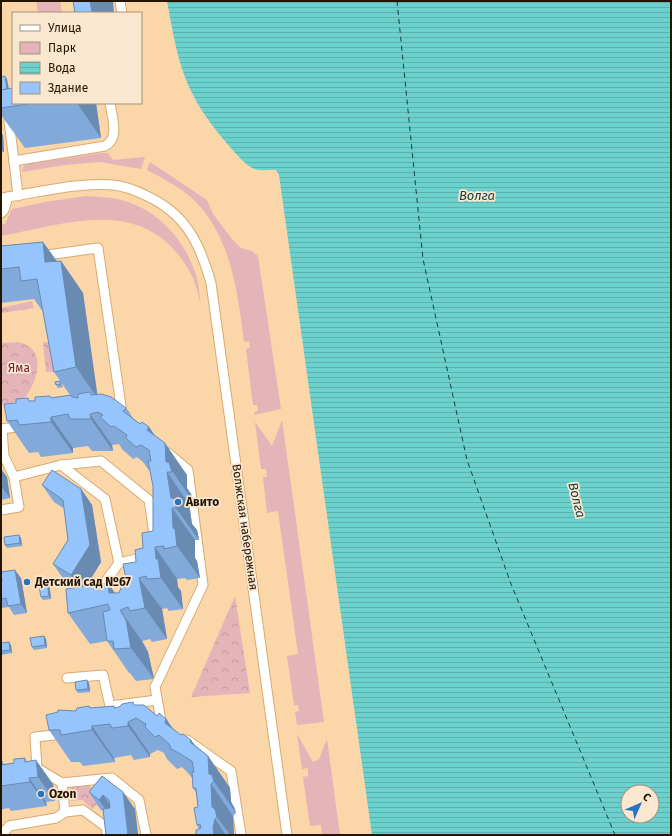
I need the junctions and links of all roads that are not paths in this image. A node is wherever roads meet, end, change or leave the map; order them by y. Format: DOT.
graph roads {
  1 [pos="120,1"];
  2 [pos="122,12"];
  3 [pos="110,104"];
  4 [pos="8,121"];
  5 [pos="14,162"];
  6 [pos="18,196"];
  7 [pos="5,198"];
  8 [pos="1,213"];
  9 [pos="31,257"];
  10 [pos="134,423"];
  11 [pos="34,425"];
  12 [pos="162,447"];
  13 [pos="3,456"];
  14 [pos="61,465"];
  15 [pos="14,477"];
  16 [pos="1,510"];
  17 [pos="155,542"];
  18 [pos="199,550"];
  19 [pos="189,551"];
  20 [pos="119,562"];
  21 [pos="148,568"];
  22 [pos="92,601"];
  23 [pos="67,678"];
  24 [pos="157,700"];
  25 [pos="76,732"];
  26 [pos="37,768"];
  27 [pos="24,769"];
  28 [pos="62,783"];
  29 [pos="65,812"];
  30 [pos="2,835"];
  31 [pos="106,835"];
  32 [pos="146,835"];
  33 [pos="241,835"];
  34 [pos="287,835"];
  1 -- 2 [label="street"];
  3 -- 5 [label="street"];
  4 -- 5 [label="street"];
  5 -- 6 [label="street"];
  6 -- 7 [label="street, Волжская набережная"];
  6 -- 34 [label="street, Волжская набережная"];
  7 -- 8 [label="street"];
  9 -- 10 [label="street"];
  11 -- 13 [label="street"];
  12 -- 18 [label="street"];
  13 -- 15 [label="street"];
  14 -- 15 [label="street"];
  14 -- 17 [label="street"];
  14 -- 20 [label="street"];
  15 -- 16 [label="street"];
  18 -- 19 [label="street"];
  18 -- 24 [label="street"];
  20 -- 21 [label="street"];
  20 -- 22 [label="street"];
  23 -- 24 [label="street"];
  24 -- 33 [label="street"];
  25 -- 26 [label="street"];
  26 -- 27 [label="street"];
  26 -- 28 [label="street"];
  28 -- 29 [label="street"];
  28 -- 32 [label="street"];
  29 -- 30 [label="street"];
  29 -- 31 [label="street"];
}
